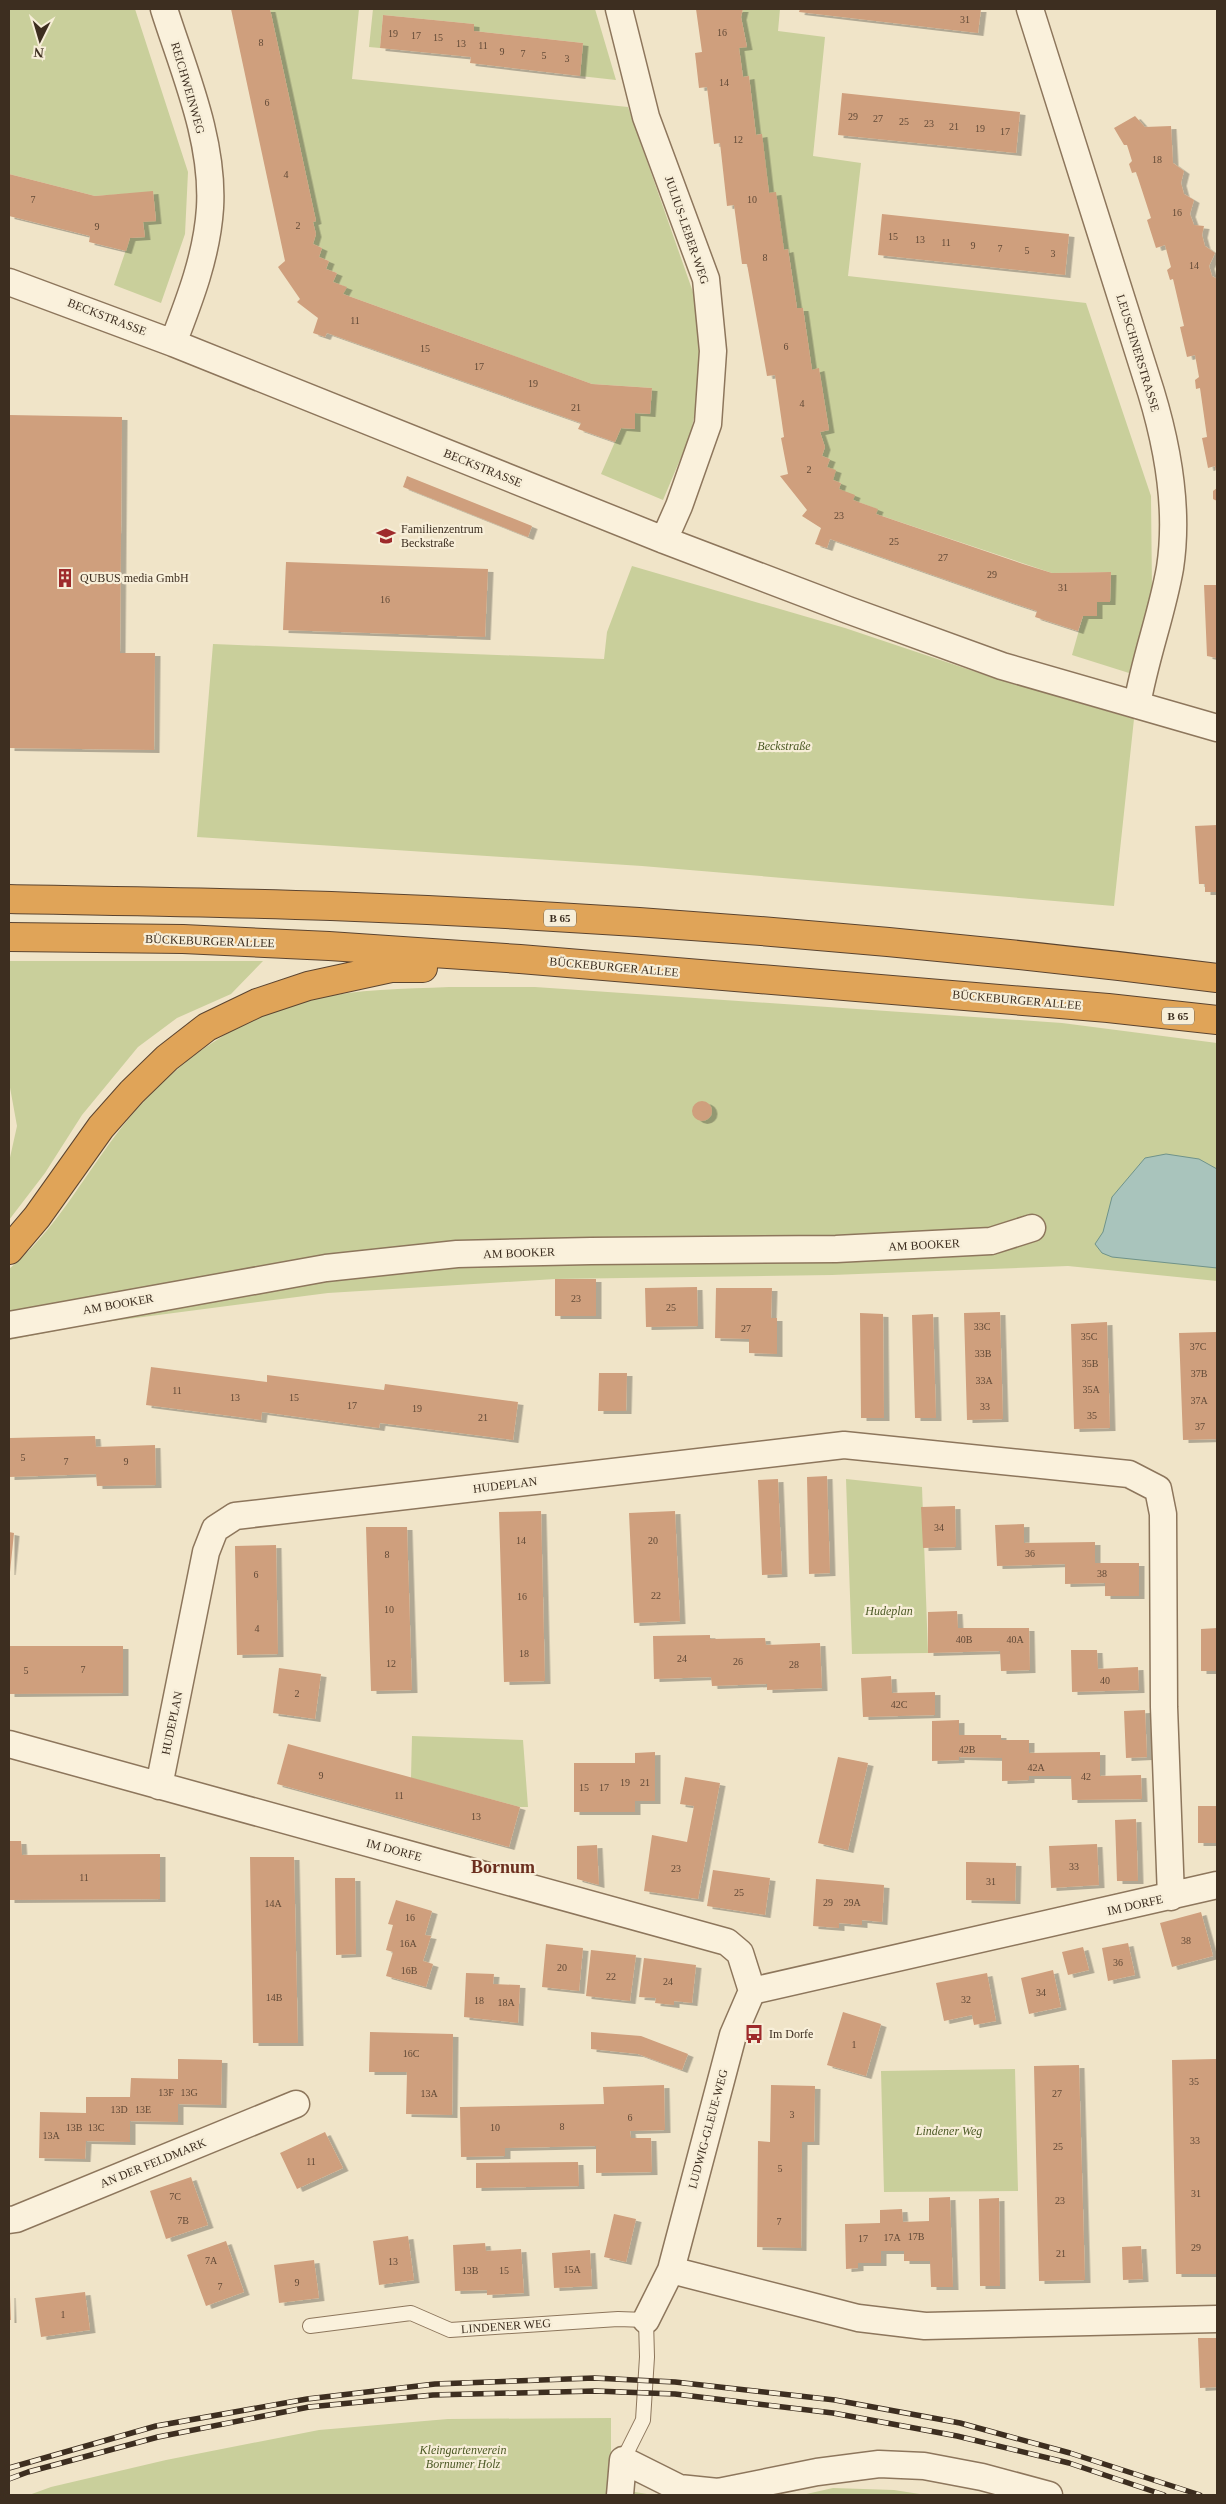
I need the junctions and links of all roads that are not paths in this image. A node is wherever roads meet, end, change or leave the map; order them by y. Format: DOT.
graph roads {
  1 [pos="164,9"];
  2 [pos="619,9"];
  3 [pos="1030,9"];
  4 [pos="9,282"];
  5 [pos="173,342"];
  6 [pos="664,540"];
  7 [pos="1137,705"];
  8 [pos="1217,728"];
  9 [pos="9,899"];
  10 [pos="9,937"];
  11 [pos="520,959"];
  12 [pos="1217,978"];
  13 [pos="1217,1020"];
  14 [pos="1032,1228"];
  15 [pos="9,1250"];
  16 [pos="9,1325"];
  17 [pos="9,1744"];
  18 [pos="159,1786"];
  19 [pos="1217,1885"];
  20 [pos="1171,1896"];
  21 [pos="752,1991"];
  22 [pos="296,2104"];
  23 [pos="9,2220"];
  24 [pos="671,2270"];
  25 [pos="1217,2319"];
  26 [pos="646,2320"];
  27 [pos="310,2326"];
  28 [pos="624,2460"];
  29 [pos="620,2495"];
  30 [pos="1049,2495"];
  1 -- 5 [label="street, REICHWEINWEG"];
  2 -- 6 [label="street, JULIUS-LEBER-WEG"];
  3 -- 7 [label="street, LEUSCHNERSTRASSE"];
  4 -- 5 [label="street, BECKSTRASSE"];
  5 -- 6 [label="street, BECKSTRASSE"];
  6 -- 7 [label="street, BECKSTRASSE"];
  7 -- 8 [label="street, BECKSTRASSE"];
  9 -- 12 [label="highway, B 65"];
  10 -- 11 [label="highway, BÜCKEBURGER ALLEE / B 65"];
  11 -- 13 [label="highway, BÜCKEBURGER ALLEE / B 65"];
  11 -- 15 [label="highway"];
  14 -- 16 [label="street, AM BOOKER"];
  17 -- 18 [label="street, IM DORFE"];
  18 -- 20 [label="street, HUDEPLAN"];
  18 -- 21 [label="street, IM DORFE"];
  19 -- 20 [label="street, IM DORFE"];
  20 -- 21 [label="street, IM DORFE"];
  21 -- 24 [label="street, LUDWIG-GLEUE-WEG"];
  22 -- 23 [label="street, AN DER FELDMARK"];
  24 -- 25 [label="street"];
  24 -- 26 [label="street, LUDWIG-GLEUE-WEG"];
  26 -- 27 [label="lane, LINDENER WEG"];
  26 -- 28 [label="lane"];
  28 -- 29 [label="street"];
  28 -- 30 [label="street"];
}
